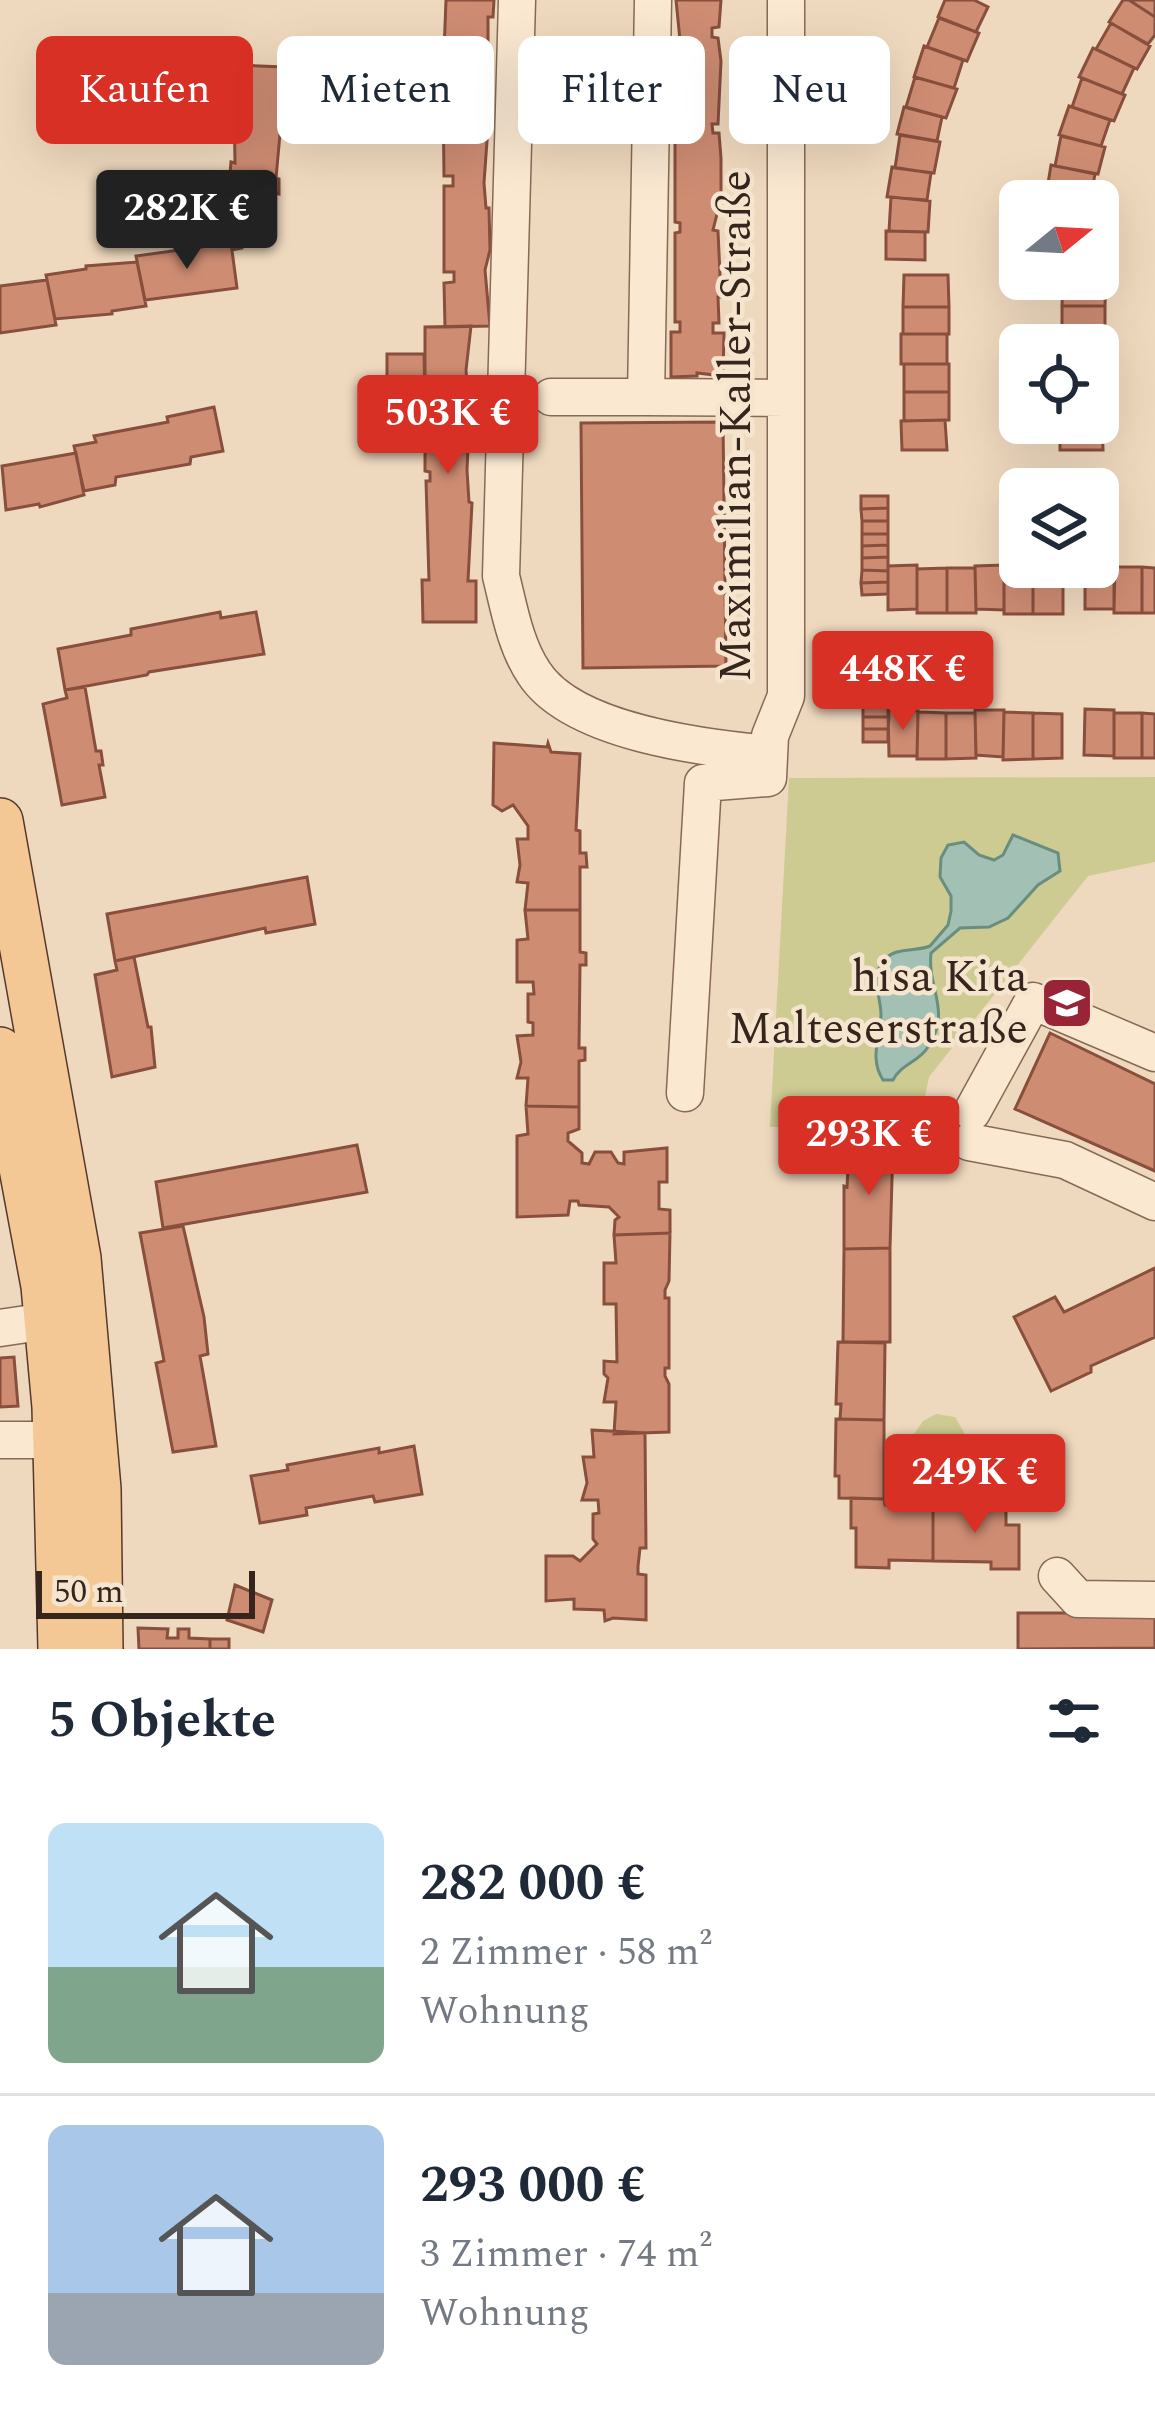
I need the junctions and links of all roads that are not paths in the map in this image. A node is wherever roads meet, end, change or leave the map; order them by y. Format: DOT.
graph roads {
  1 [pos="517,0"];
  2 [pos="653,0"];
  3 [pos="786,0"];
  4 [pos="551,397"];
  5 [pos="646,397"];
  6 [pos="784,398"];
  7 [pos="769,756"];
  8 [pos="0,821"];
  9 [pos="8,910"];
  10 [pos="0,1050"];
  11 [pos="1155,1053"];
  12 [pos="686,1093"];
  13 [pos="1155,1202"];
  14 [pos="16,1224"];
  15 [pos="47,1321"];
  16 [pos="0,1328"];
  17 [pos="0,1439"];
  18 [pos="56,1440"];
  19 [pos="1057,1576"];
  20 [pos="1155,1600"];
  21 [pos="61,1649"];
  22 [pos="100,1649"];
  1 -- 7 [label="street"];
  2 -- 5 [label="street"];
  3 -- 6 [label="street, Maximilian-Kaller-Straße"];
  4 -- 5 [label="street"];
  5 -- 6 [label="street"];
  6 -- 7 [label="street, Maximilian-Kaller-Straße"];
  7 -- 12 [label="street"];
  8 -- 9 [label="main road"];
  9 -- 22 [label="main road"];
  10 -- 14 [label="main road"];
  11 -- 13 [label="street"];
  14 -- 15 [label="main road"];
  15 -- 16 [label="street"];
  15 -- 18 [label="main road"];
  17 -- 18 [label="street"];
  18 -- 21 [label="main road"];
  19 -- 20 [label="street"];
}
